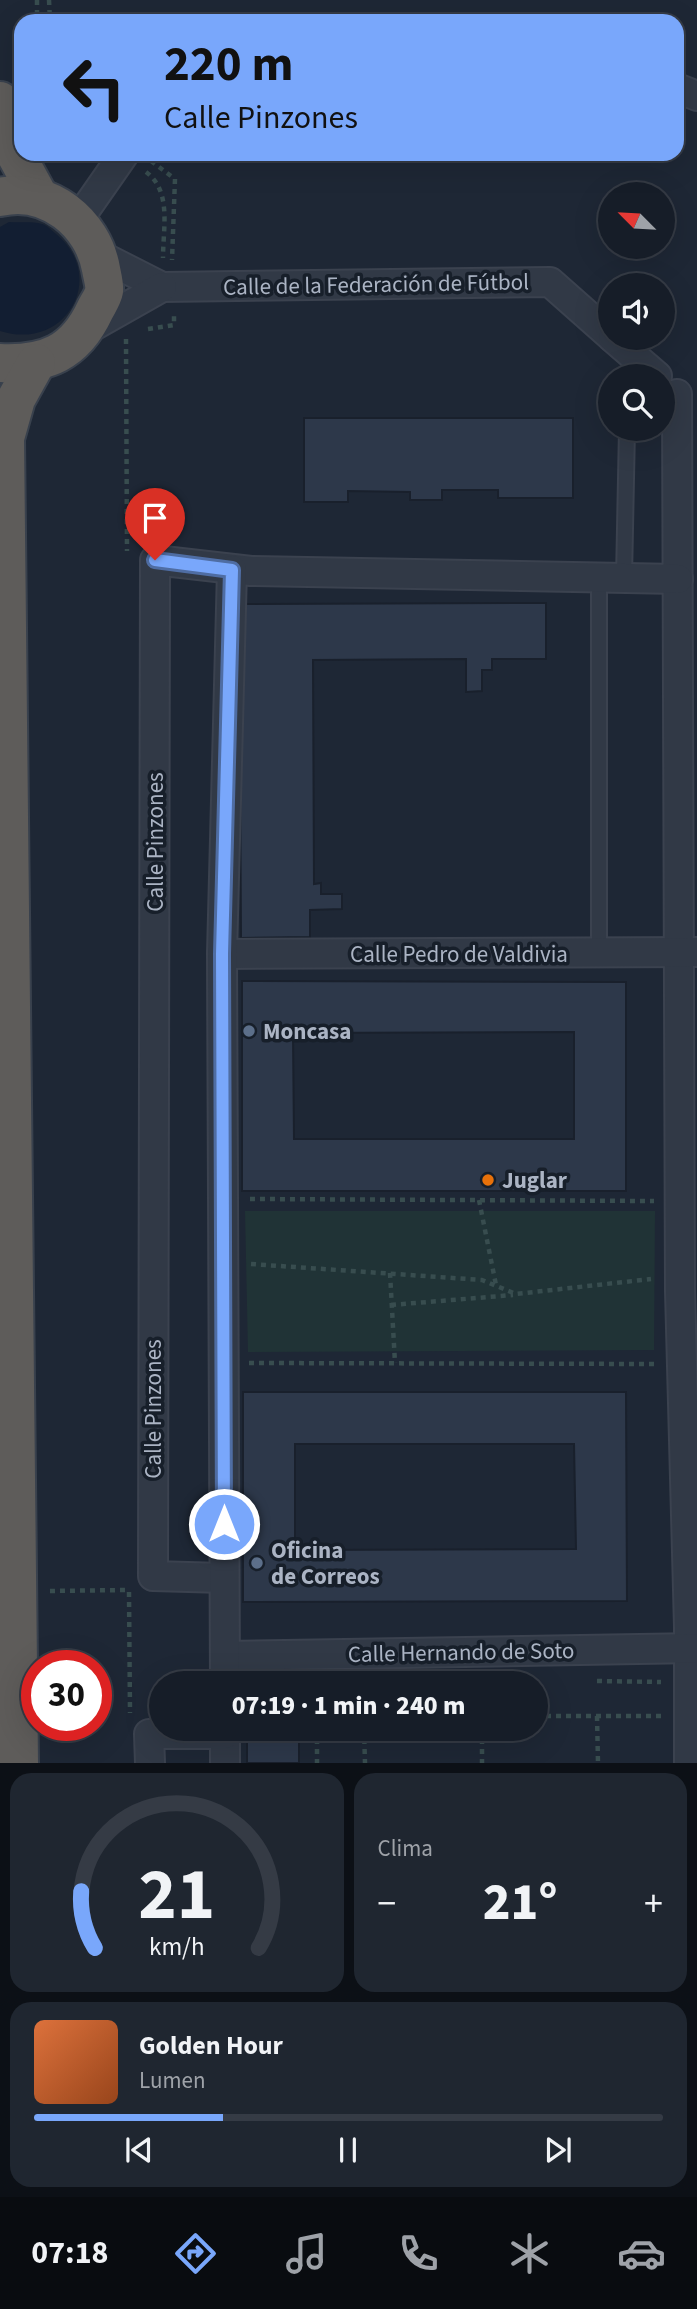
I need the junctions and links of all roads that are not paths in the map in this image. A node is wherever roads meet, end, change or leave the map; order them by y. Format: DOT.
graph roads {
  1 [pos="0,101"];
  2 [pos="14,151"];
  3 [pos="19,161"];
  4 [pos="132,161"];
  5 [pos="0,197"];
  6 [pos="39,197"];
  7 [pos="78,220"];
  8 [pos="99,255"];
  9 [pos="166,279"];
  10 [pos="598,325"];
  11 [pos="86,330"];
  12 [pos="627,350"];
  13 [pos="18,363"];
  14 [pos="642,364"];
  15 [pos="626,441"];
  16 [pos="674,441"];
  17 [pos="232,570"];
  18 [pos="611,578"];
  19 [pos="678,579"];
  20 [pos="688,952"];
  21 [pos="598,953"];
  22 [pos="222,954"];
  23 [pos="224,1578"];
  24 [pos="693,1648"];
  25 [pos="225,1670"];
  26 [pos="149,1741"];
  27 [pos="225,1741"];
  28 [pos="19,1763"];
  29 [pos="150,1763"];
  30 [pos="225,1763"];
  31 [pos="689,1763"];
  1 -- 2 [label="highway"];
  3 -- 6 [label="highway"];
  4 -- 7 [label="street"];
  5 -- 6 [label="highway"];
  6 -- 7 [label="highway"];
  7 -- 8 [label="highway"];
  8 -- 9 [label="street, Calle de la Federación de Fútbol"];
  8 -- 11 [label="highway"];
  9 -- 10 [label="street, Calle de la Federación de Fútbol"];
  9 -- 11 [label="street, Calle de la Federación de Fútbol"];
  11 -- 13 [label="highway"];
  12 -- 14 [label="street, Calle de la Federación de Fútbol"];
  13 -- 28 [label="highway"];
  15 -- 18 [label="lane"];
  16 -- 19 [label="street"];
  17 -- 18 [label="street, Calle Pinzones"];
  17 -- 22 [label="street"];
  17 -- 23 [label="street, Calle Pinzones"];
  18 -- 19 [label="street, Calle Pinzones"];
  18 -- 21 [label="lane"];
  19 -- 20 [label="street"];
  20 -- 21 [label="street, Calle Pedro de Valdivia"];
  20 -- 24 [label="street"];
  21 -- 22 [label="street, Calle Pedro de Valdivia"];
  22 -- 23 [label="street"];
  23 -- 25 [label="street"];
  24 -- 25 [label="street, Calle Hernando de Soto"];
  24 -- 31 [label="street"];
  26 -- 29 [label="street"];
  27 -- 30 [label="street"];
}
